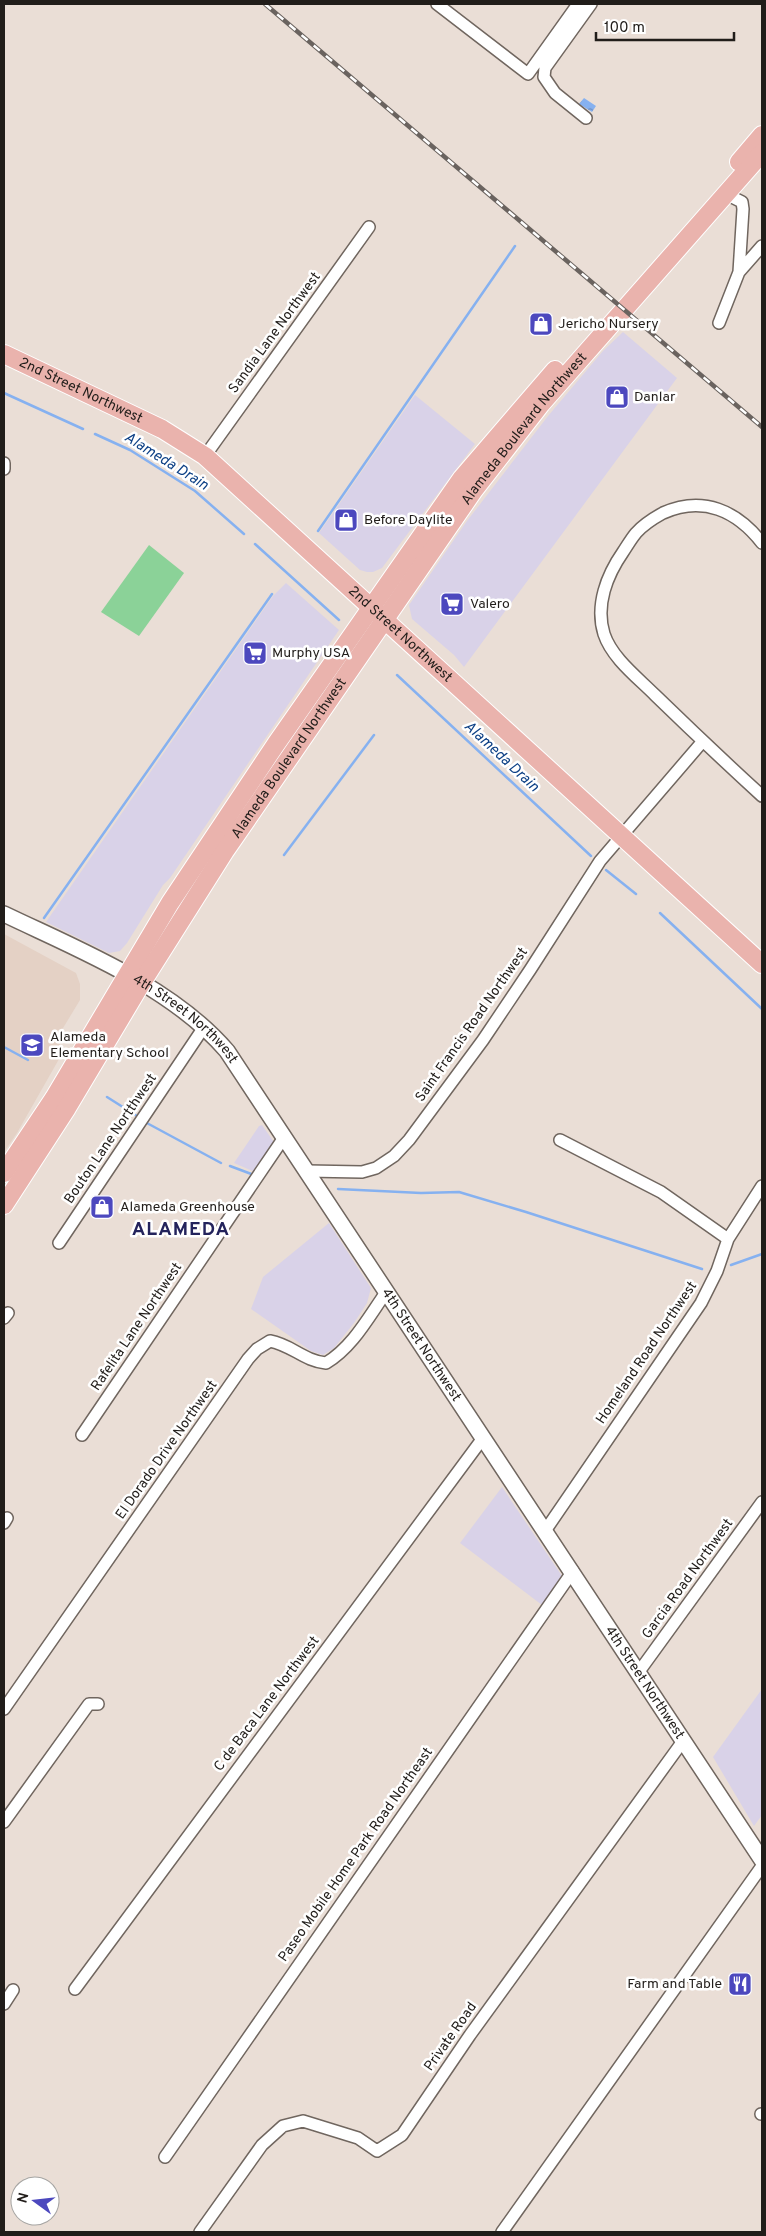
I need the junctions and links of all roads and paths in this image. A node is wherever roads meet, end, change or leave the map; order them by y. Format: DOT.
graph roads {
  1 [pos="437,4"];
  2 [pos="578,4"];
  3 [pos="591,4"];
  4 [pos="586,118"];
  5 [pos="762,135"];
  6 [pos="762,153"];
  7 [pos="726,194"];
  8 [pos="369,227"];
  9 [pos="762,246"];
  10 [pos="739,272"];
  11 [pos="620,305"];
  12 [pos="719,323"];
  13 [pos="4,354"];
  14 [pos="205,456"];
  15 [pos="4,463"];
  16 [pos="4,469"];
  17 [pos="762,543"];
  18 [pos="371,607"];
  19 [pos="385,620"];
  20 [pos="702,742"];
  21 [pos="762,796"];
  22 [pos="621,834"];
  23 [pos="4,914"];
  24 [pos="762,964"];
  25 [pos="134,979"];
  26 [pos="204,1027"];
  27 [pos="285,1136"];
  28 [pos="560,1140"];
  29 [pos="307,1171"];
  30 [pos="4,1173"];
  31 [pos="762,1186"];
  32 [pos="4,1205"];
  33 [pos="728,1238"];
  34 [pos="59,1243"];
  35 [pos="387,1291"];
  36 [pos="82,1435"];
  37 [pos="483,1438"];
  38 [pos="762,1502"];
  39 [pos="545,1531"];
  40 [pos="572,1571"];
  41 [pos="638,1673"];
  42 [pos="98,1704"];
  43 [pos="4,1709"];
  44 [pos="683,1741"];
  45 [pos="4,1822"];
  46 [pos="762,1860"];
  47 [pos="762,1866"];
  48 [pos="75,1989"];
  49 [pos="13,1990"];
  50 [pos="4,2004"];
  51 [pos="165,2157"];
  52 [pos="200,2232"];
  53 [pos="502,2232"];
  1 -- 2 [label="street"];
  3 -- 4 [label="street"];
  5 -- 11 [label="main road"];
  6 -- 7 [label="main road"];
  7 -- 10 [label="street"];
  7 -- 11 [label="main road"];
  8 -- 14 [label="street, Sandia Lane Northwest"];
  9 -- 10 [label="street"];
  10 -- 12 [label="street"];
  11 -- 18 [label="main road, Alameda Boulevard Northwest"];
  11 -- 19 [label="main road, Alameda Boulevard Northwest"];
  13 -- 14 [label="main road, 2nd Street Northwest"];
  14 -- 18 [label="main road, 2nd Street Northwest"];
  15 -- 16 [label="street"];
  17 -- 20 [label="street"];
  18 -- 19 [label="main road, 2nd Street Northwest"];
  18 -- 25 [label="main road, Alameda Boulevard Northwest"];
  19 -- 22 [label="main road, 2nd Street Northwest"];
  19 -- 25 [label="main road, Alameda Boulevard Northwest"];
  20 -- 21 [label="street"];
  20 -- 22 [label="street, Saint Francis Road Northwest"];
  22 -- 24 [label="main road, 2nd Street Northwest"];
  22 -- 29 [label="street, Saint Francis Road Northwest"];
  23 -- 25 [label="main road, 4th Street Northwest"];
  25 -- 26 [label="main road, 4th Street Northwest"];
  25 -- 30 [label="main road, Alameda Boulevard Northwest"];
  25 -- 32 [label="main road, Alameda Boulevard Northwest"];
  26 -- 27 [label="main road, 4th Street Northwest"];
  26 -- 34 [label="street, Bouton Lane Nortthwest"];
  27 -- 29 [label="main road, 4th Street Northwest"];
  27 -- 36 [label="street, Rafelita Lane Northwest"];
  28 -- 33 [label="street"];
  29 -- 35 [label="main road, 4th Street Northwest"];
  31 -- 33 [label="street, Homeland Road Northwest"];
  33 -- 39 [label="street, Homeland Road Northwest"];
  35 -- 37 [label="main road, 4th Street Northwest"];
  35 -- 43 [label="street, El Dorado Drive Northwest"];
  37 -- 39 [label="main road, 4th Street Northwest"];
  37 -- 48 [label="street, C de Baca Lane Northwest"];
  38 -- 41 [label="street, Garcia Road Northwest"];
  39 -- 40 [label="main road, 4th Street Northwest"];
  40 -- 41 [label="main road, 4th Street Northwest"];
  40 -- 51 [label="street, Paseo Mobile Home Park Road Northeast"];
  41 -- 44 [label="main road, 4th Street Northwest"];
  42 -- 45 [label="street"];
  44 -- 46 [label="main road, 4th Street Northwest"];
  44 -- 52 [label="street, Private Road"];
  47 -- 53 [label="street"];
  49 -- 50 [label="street"];
}
